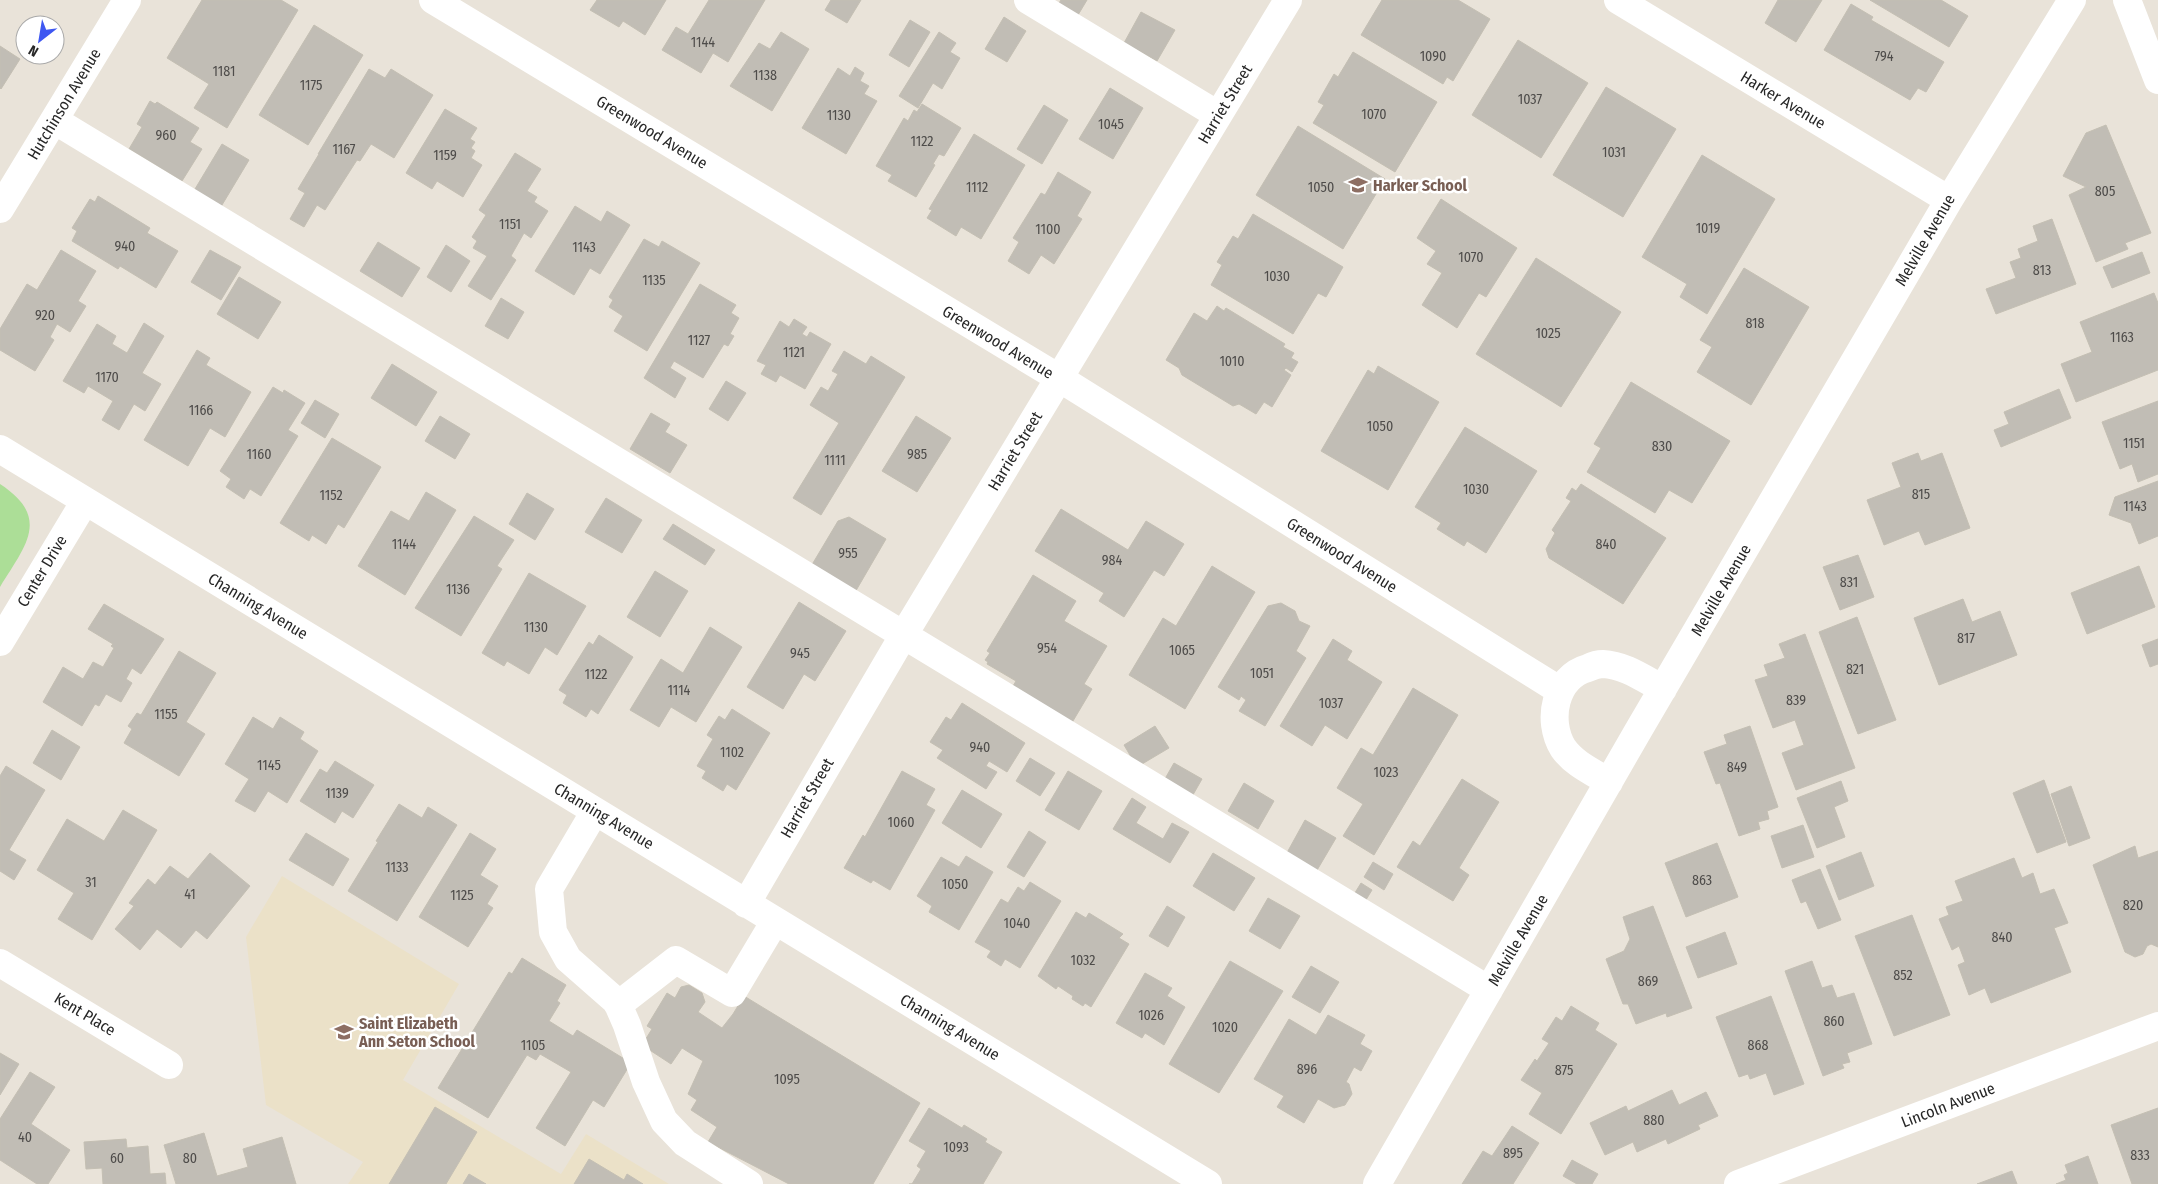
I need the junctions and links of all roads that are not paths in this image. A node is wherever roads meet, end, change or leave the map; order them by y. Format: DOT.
graph roads {
  1 [pos="128,0"];
  2 [pos="433,0"];
  3 [pos="1028,0"];
  4 [pos="1288,0"];
  5 [pos="1618,0"];
  6 [pos="2072,0"];
  7 [pos="2127,0"];
  8 [pos="2158,80"];
  9 [pos="1218,115"];
  10 [pos="54,120"];
  11 [pos="1948,200"];
  12 [pos="0,209"];
  13 [pos="1059,378"];
  14 [pos="0,448"];
  15 [pos="85,501"];
  16 [pos="903,636"];
  17 [pos="0,642"];
  18 [pos="1662,689"];
  19 [pos="1559,690"];
  20 [pos="1609,782"];
  21 [pos="595,810"];
  22 [pos="746,904"];
  23 [pos="775,921"];
  24 [pos="0,963"];
  25 [pos="1489,990"];
  26 [pos="618,1005"];
  27 [pos="2158,1026"];
  28 [pos="169,1065"];
  29 [pos="749,1184"];
  30 [pos="1208,1184"];
  31 [pos="1377,1184"];
  32 [pos="1738,1184"];
  1 -- 10 [label="street, Hutchinson Avenue"];
  2 -- 13 [label="street, Greenwood Avenue"];
  3 -- 9 [label="street"];
  4 -- 9 [label="street, Harriet Street"];
  5 -- 11 [label="street, Harker Avenue"];
  6 -- 11 [label="street, Melville Avenue"];
  7 -- 8 [label="street"];
  9 -- 13 [label="street, Harriet Street"];
  10 -- 12 [label="street, Hutchinson Avenue"];
  10 -- 16 [label="street"];
  11 -- 18 [label="street, Melville Avenue"];
  13 -- 16 [label="street, Harriet Street"];
  13 -- 19 [label="street, Greenwood Avenue"];
  14 -- 15 [label="street, Channing Avenue"];
  15 -- 17 [label="street, Center Drive"];
  15 -- 21 [label="street, Channing Avenue"];
  16 -- 22 [label="street, Harriet Street"];
  16 -- 25 [label="street"];
  18 -- 19 [label="street"];
  18 -- 20 [label="street, Melville Avenue"];
  19 -- 20 [label="street"];
  20 -- 25 [label="street, Melville Avenue"];
  21 -- 22 [label="street, Channing Avenue"];
  21 -- 26 [label="street"];
  22 -- 23 [label="street, Channing Avenue"];
  23 -- 26 [label="street"];
  23 -- 30 [label="street, Channing Avenue"];
  24 -- 28 [label="street, Kent Place"];
  25 -- 31 [label="street, Melville Avenue"];
  26 -- 29 [label="street"];
  27 -- 32 [label="street, Lincoln Avenue"];
}
